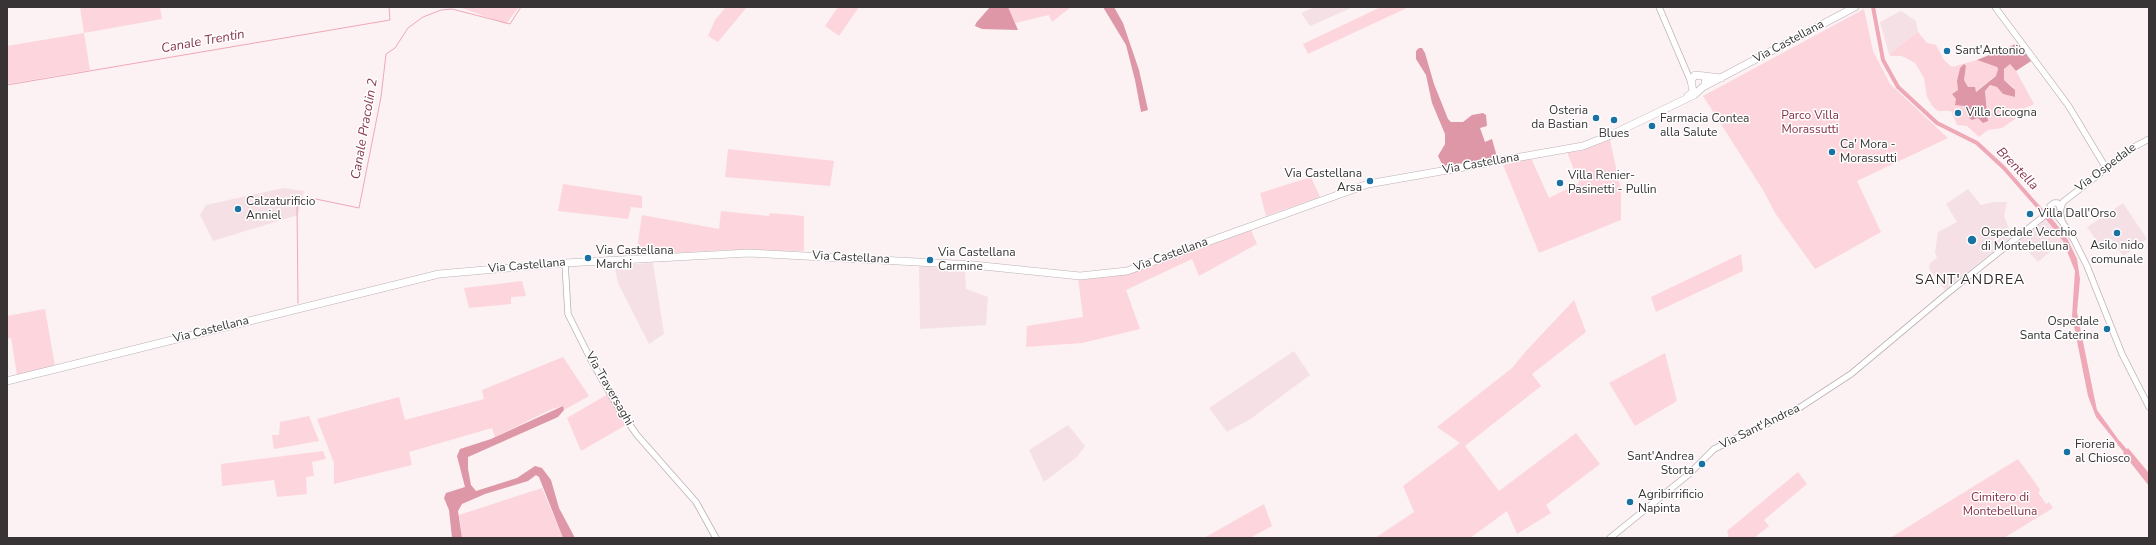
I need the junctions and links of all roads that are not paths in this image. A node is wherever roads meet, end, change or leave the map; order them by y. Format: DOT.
graph roads {
  1 [pos="1659,7"];
  2 [pos="1855,7"];
  3 [pos="1995,7"];
  4 [pos="1685,64"];
  5 [pos="1702,75"];
  6 [pos="1723,77"];
  7 [pos="1692,83"];
  8 [pos="1703,88"];
  9 [pos="1679,102"];
  10 [pos="2149,139"];
  11 [pos="2106,168"];
  12 [pos="2065,200"];
  13 [pos="2056,203"];
  14 [pos="2060,208"];
  15 [pos="2050,212"];
  16 [pos="2063,223"];
  17 [pos="565,263"];
  18 [pos="7,381"];
  19 [pos="2149,407"];
  20 [pos="716,538"];
  21 [pos="1610,538"];
  1 -- 4 [label="street"];
  2 -- 6 [label="main road, Via Castellana"];
  3 -- 11 [label="street"];
  4 -- 5 [label="street"];
  4 -- 7 [label="street"];
  5 -- 6 [label="main road"];
  5 -- 7 [label="main road"];
  5 -- 8 [label="main road"];
  6 -- 8 [label="main road, Via Castellana"];
  7 -- 8 [label="main road"];
  7 -- 9 [label="main road, Via Castellana"];
  8 -- 9 [label="main road, Via Castellana"];
  9 -- 17 [label="main road, Via Castellana"];
  10 -- 11 [label="street, Via Ospedale"];
  11 -- 12 [label="street, Via Ospedale"];
  12 -- 13 [label="street, Via Ospedale"];
  12 -- 14 [label="street, Via Ospedale"];
  13 -- 14 [label="street"];
  13 -- 15 [label="street"];
  14 -- 15 [label="street"];
  14 -- 16 [label="street"];
  15 -- 16 [label="street"];
  15 -- 21 [label="street, Via Sant'Andrea"];
  16 -- 19 [label="street"];
  17 -- 18 [label="main road, Via Castellana"];
  17 -- 20 [label="street, Via Traversaghi"];
}
